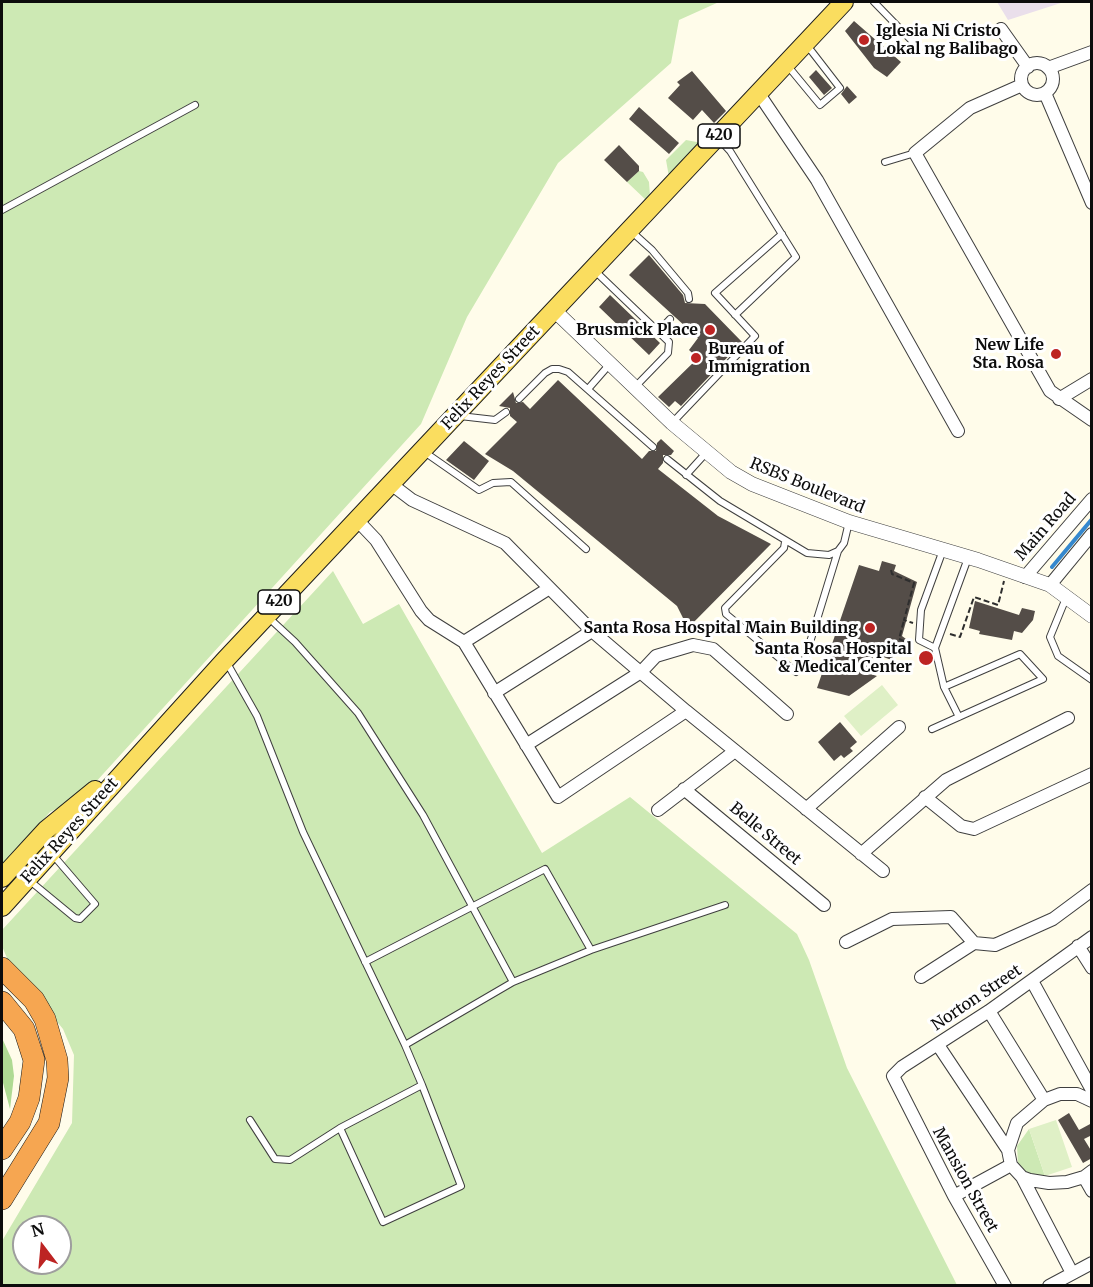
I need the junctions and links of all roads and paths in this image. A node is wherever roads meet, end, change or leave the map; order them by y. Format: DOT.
graph roads {
  1 [pos="844,2"];
  2 [pos="874,2"];
  3 [pos="1001,29"];
  4 [pos="912,41"];
  5 [pos="806,43"];
  6 [pos="1092,52"];
  7 [pos="786,65"];
  8 [pos="1028,67"];
  9 [pos="1047,68"];
  10 [pos="1022,85"];
  11 [pos="759,93"];
  12 [pos="1045,93"];
  13 [pos="195,105"];
  14 [pos="718,137"];
  15 [pos="915,153"];
  16 [pos="885,162"];
  17 [pos="1092,203"];
  18 [pos="2,210"];
  19 [pos="630,230"];
  20 [pos="782,234"];
  21 [pos="594,269"];
  22 [pos="689,299"];
  23 [pos="555,311"];
  24 [pos="735,315"];
  25 [pos="670,319"];
  26 [pos="658,332"];
  27 [pos="610,364"];
  28 [pos="1092,379"];
  29 [pos="635,387"];
  30 [pos="588,389"];
  31 [pos="519,399"];
  32 [pos="1059,399"];
  33 [pos="506,412"];
  34 [pos="457,416"];
  35 [pos="1092,420"];
  36 [pos="672,423"];
  37 [pos="958,431"];
  38 [pos="653,447"];
  39 [pos="423,451"];
  40 [pos="705,454"];
  41 [pos="667,459"];
  42 [pos="686,475"];
  43 [pos="391,484"];
  44 [pos="1092,499"];
  45 [pos="357,520"];
  46 [pos="849,522"];
  47 [pos="1092,534"];
  48 [pos="785,542"];
  49 [pos="586,549"];
  50 [pos="838,550"];
  51 [pos="943,550"];
  52 [pos="968,558"];
  53 [pos="1025,577"];
  54 [pos="1050,585"];
  55 [pos="548,589"];
  56 [pos="1066,598"];
  57 [pos="267,616"];
  58 [pos="1092,616"];
  59 [pos="904,620"];
  60 [pos="592,631"];
  61 [pos="464,642"];
  62 [pos="935,648"];
  63 [pos="894,652"];
  64 [pos="225,660"];
  65 [pos="641,672"];
  66 [pos="1092,680"];
  67 [pos="944,687"];
  68 [pos="494,693"];
  69 [pos="686,711"];
  70 [pos="787,714"];
  71 [pos="959,717"];
  72 [pos="1068,718"];
  73 [pos="899,727"];
  74 [pos="932,729"];
  75 [pos="526,745"];
  76 [pos="735,751"];
  77 [pos="138,755"];
  78 [pos="1092,774"];
  79 [pos="684,789"];
  80 [pos="925,797"];
  81 [pos="806,809"];
  82 [pos="658,810"];
  83 [pos="51,853"];
  84 [pos="861,854"];
  85 [pos="883,871"];
  86 [pos="2,878"];
  87 [pos="27,879"];
  88 [pos="1092,890"];
  89 [pos="473,905"];
  90 [pos="725,905"];
  91 [pos="824,905"];
  92 [pos="2,907"];
  93 [pos="1092,937"];
  94 [pos="846,942"];
  95 [pos="975,943"];
  96 [pos="1078,946"];
  97 [pos="591,950"];
  98 [pos="365,962"];
  99 [pos="2,968"];
  100 [pos="1092,968"];
  101 [pos="921,976"];
  102 [pos="1032,981"];
  103 [pos="513,982"];
  104 [pos="2,1002"];
  105 [pos="989,1011"];
  106 [pos="405,1044"];
  107 [pos="938,1045"];
  108 [pos="422,1085"];
  109 [pos="898,1090"];
  110 [pos="1092,1090"];
  111 [pos="1044,1100"];
  112 [pos="1092,1101"];
  113 [pos="250,1120"];
  114 [pos="340,1128"];
  115 [pos="2,1149"];
  116 [pos="1008,1150"];
  117 [pos="1011,1165"];
  118 [pos="1088,1174"];
  119 [pos="1022,1177"];
  120 [pos="1092,1191"];
  121 [pos="954,1196"];
  122 [pos="2,1199"];
  123 [pos="1092,1263"];
  124 [pos="1072,1273"];
  125 [pos="1005,1286"];
  126 [pos="1049,1286"];
  1 -- 5 [label="main road, Felix Reyes Street / 420"];
  2 -- 4 [label="lane"];
  3 -- 8 [label="street"];
  5 -- 7 [label="main road, Felix Reyes Street / 420"];
  5 -- 7 [label="lane"];
  6 -- 9 [label="street"];
  7 -- 11 [label="main road, Felix Reyes Street / 420"];
  8 -- 9 [label="street"];
  8 -- 10 [label="street"];
  9 -- 12 [label="street"];
  10 -- 12 [label="street"];
  10 -- 15 [label="street"];
  11 -- 14 [label="main road, Felix Reyes Street / 420"];
  11 -- 37 [label="street"];
  12 -- 17 [label="street"];
  13 -- 18 [label="lane"];
  14 -- 19 [label="main road, Felix Reyes Street / 420"];
  14 -- 20 [label="lane"];
  15 -- 16 [label="lane"];
  15 -- 32 [label="street"];
  19 -- 21 [label="main road, Felix Reyes Street / 420"];
  19 -- 22 [label="lane"];
  20 -- 24 [label="lane"];
  20 -- 24 [label="lane"];
  21 -- 23 [label="main road, Felix Reyes Street / 420"];
  21 -- 26 [label="lane"];
  23 -- 27 [label="street, RSBS Boulevard"];
  23 -- 34 [label="main road, Felix Reyes Street / 420"];
  24 -- 36 [label="lane"];
  25 -- 26 [label="lane"];
  26 -- 29 [label="lane"];
  27 -- 29 [label="street, RSBS Boulevard"];
  27 -- 30 [label="lane"];
  28 -- 32 [label="street"];
  29 -- 36 [label="street, RSBS Boulevard"];
  30 -- 31 [label="lane"];
  30 -- 38 [label="lane"];
  32 -- 35 [label="street"];
  33 -- 34 [label="lane"];
  34 -- 39 [label="main road, Felix Reyes Street / 420"];
  36 -- 40 [label="street, RSBS Boulevard"];
  39 -- 43 [label="main road, Felix Reyes Street / 420"];
  39 -- 49 [label="lane"];
  40 -- 42 [label="lane"];
  40 -- 46 [label="street, RSBS Boulevard"];
  41 -- 42 [label="lane"];
  42 -- 48 [label="lane"];
  43 -- 45 [label="main road, Felix Reyes Street / 420"];
  43 -- 55 [label="street"];
  44 -- 53 [label="street, Main Road"];
  45 -- 57 [label="main road, Felix Reyes Street / 420"];
  45 -- 61 [label="street"];
  46 -- 50 [label="lane"];
  46 -- 51 [label="street, RSBS Boulevard"];
  47 -- 54 [label="street"];
  48 -- 50 [label="lane"];
  48 -- 50 [label="lane"];
  51 -- 52 [label="street, RSBS Boulevard"];
  51 -- 62 [label="lane"];
  52 -- 53 [label="street, RSBS Boulevard"];
  52 -- 62 [label="lane"];
  53 -- 54 [label="street, RSBS Boulevard"];
  54 -- 56 [label="street, RSBS Boulevard"];
  55 -- 60 [label="street"];
  55 -- 61 [label="street"];
  56 -- 58 [label="street, RSBS Boulevard"];
  56 -- 66 [label="lane"];
  57 -- 64 [label="main road, Felix Reyes Street / 420"];
  57 -- 89 [label="lane"];
  59 -- 63 [label="path"];
  60 -- 65 [label="street"];
  60 -- 68 [label="street"];
  61 -- 68 [label="street"];
  62 -- 67 [label="lane"];
  64 -- 77 [label="main road, Felix Reyes Street / 420"];
  64 -- 98 [label="lane"];
  65 -- 69 [label="street"];
  65 -- 70 [label="street"];
  65 -- 75 [label="street"];
  67 -- 71 [label="lane"];
  67 -- 71 [label="lane"];
  68 -- 75 [label="street"];
  69 -- 75 [label="street"];
  69 -- 76 [label="street"];
  71 -- 74 [label="lane"];
  72 -- 80 [label="street"];
  73 -- 81 [label="street"];
  76 -- 79 [label="street"];
  76 -- 81 [label="street"];
  77 -- 83 [label="main road, Felix Reyes Street / 420"];
  77 -- 86 [label="main road, Felix Reyes Street / 420"];
  78 -- 80 [label="street"];
  79 -- 82 [label="street"];
  79 -- 91 [label="street, Belle Street"];
  80 -- 84 [label="street"];
  81 -- 84 [label="street"];
  83 -- 87 [label="main road, Felix Reyes Street / 420"];
  83 -- 87 [label="lane"];
  84 -- 85 [label="street"];
  87 -- 92 [label="main road, Felix Reyes Street / 420"];
  88 -- 95 [label="street"];
  89 -- 97 [label="lane"];
  89 -- 98 [label="lane"];
  89 -- 103 [label="lane"];
  90 -- 97 [label="lane"];
  93 -- 96 [label="street, Norton Street"];
  94 -- 95 [label="street"];
  95 -- 101 [label="street"];
  96 -- 100 [label="street"];
  96 -- 102 [label="street, Norton Street"];
  97 -- 103 [label="lane"];
  98 -- 106 [label="lane"];
  99 -- 122 [label="highway"];
  102 -- 105 [label="street, Norton Street"];
  102 -- 110 [label="street"];
  103 -- 106 [label="lane"];
  104 -- 115 [label="highway"];
  105 -- 107 [label="street, Norton Street"];
  105 -- 111 [label="street"];
  106 -- 108 [label="lane"];
  107 -- 109 [label="street, Norton Street"];
  107 -- 116 [label="street"];
  108 -- 114 [label="lane"];
  108 -- 114 [label="lane"];
  109 -- 121 [label="street, Mansion Street"];
  111 -- 112 [label="street"];
  111 -- 116 [label="street"];
  113 -- 114 [label="lane"];
  116 -- 117 [label="street"];
  117 -- 119 [label="street"];
  117 -- 121 [label="street"];
  118 -- 119 [label="street"];
  118 -- 120 [label="street"];
  119 -- 124 [label="street"];
  121 -- 125 [label="street, Mansion Street"];
  123 -- 124 [label="street"];
  124 -- 126 [label="street"];
}
